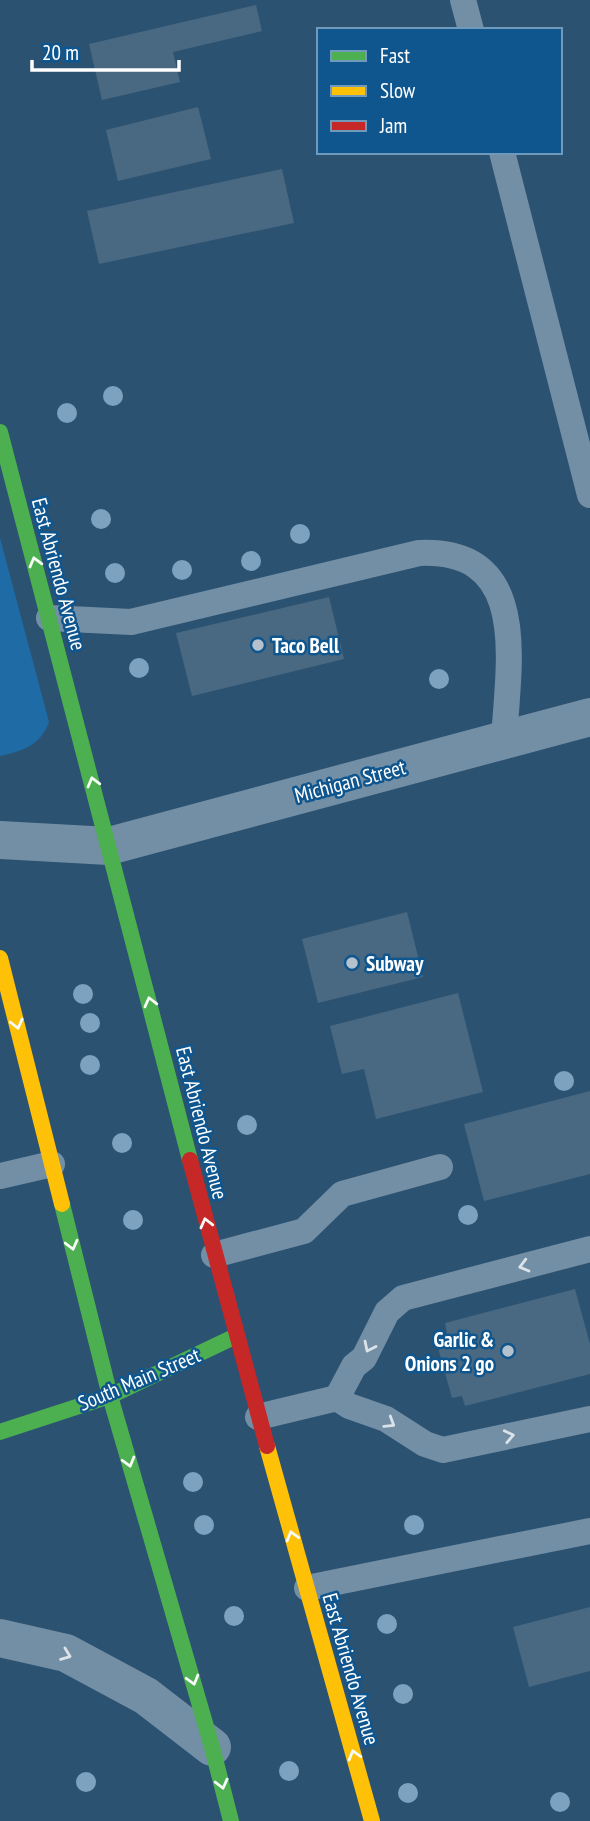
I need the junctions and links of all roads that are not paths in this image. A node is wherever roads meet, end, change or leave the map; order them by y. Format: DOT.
graph roads {
  1 [pos="463,0"];
  2 [pos="470,28"];
  3 [pos="503,154"];
  4 [pos="0,432"];
  5 [pos="590,495"];
  6 [pos="49,618"];
  7 [pos="590,717"];
  8 [pos="504,740"];
  9 [pos="0,840"];
  10 [pos="109,846"];
  11 [pos="0,958"];
  12 [pos="52,1164"];
  13 [pos="440,1167"];
  14 [pos="0,1176"];
  15 [pos="590,1249"];
  16 [pos="214,1255"];
  17 [pos="236,1336"];
  18 [pos="110,1396"];
  19 [pos="337,1398"];
  20 [pos="258,1417"];
  21 [pos="590,1419"];
  22 [pos="0,1432"];
  23 [pos="590,1531"];
  24 [pos="307,1588"];
  25 [pos="0,1638"];
  26 [pos="212,1747"];
  27 [pos="231,1821"];
  28 [pos="372,1821"];
  1 -- 2 [label="lane"];
  3 -- 5 [label="lane"];
  6 -- 4 [label="main road, East Abriendo Avenue, one-way"];
  6 -- 8 [label="lane"];
  10 -- 6 [label="main road, East Abriendo Avenue, one-way"];
  7 -- 8 [label="street, Michigan Street"];
  8 -- 10 [label="street, Michigan Street"];
  9 -- 10 [label="street, Michigan Street"];
  16 -- 10 [label="main road, East Abriendo Avenue, one-way"];
  11 -- 12 [label="main road, one-way"];
  12 -- 14 [label="lane"];
  12 -- 18 [label="main road, one-way"];
  13 -- 16 [label="lane"];
  15 -- 19 [label="lane, one-way"];
  16 -- 17 [label="main road, East Abriendo Avenue"];
  17 -- 18 [label="main road, South Main Street"];
  17 -- 20 [label="main road, East Abriendo Avenue"];
  18 -- 22 [label="main road, South Main Street"];
  18 -- 26 [label="main road, one-way"];
  19 -- 20 [label="lane"];
  19 -- 21 [label="lane, one-way"];
  24 -- 20 [label="main road, East Abriendo Avenue, one-way"];
  23 -- 24 [label="lane"];
  28 -- 24 [label="main road, East Abriendo Avenue, one-way"];
  25 -- 26 [label="street, one-way"];
  26 -- 27 [label="main road, one-way"];
}
